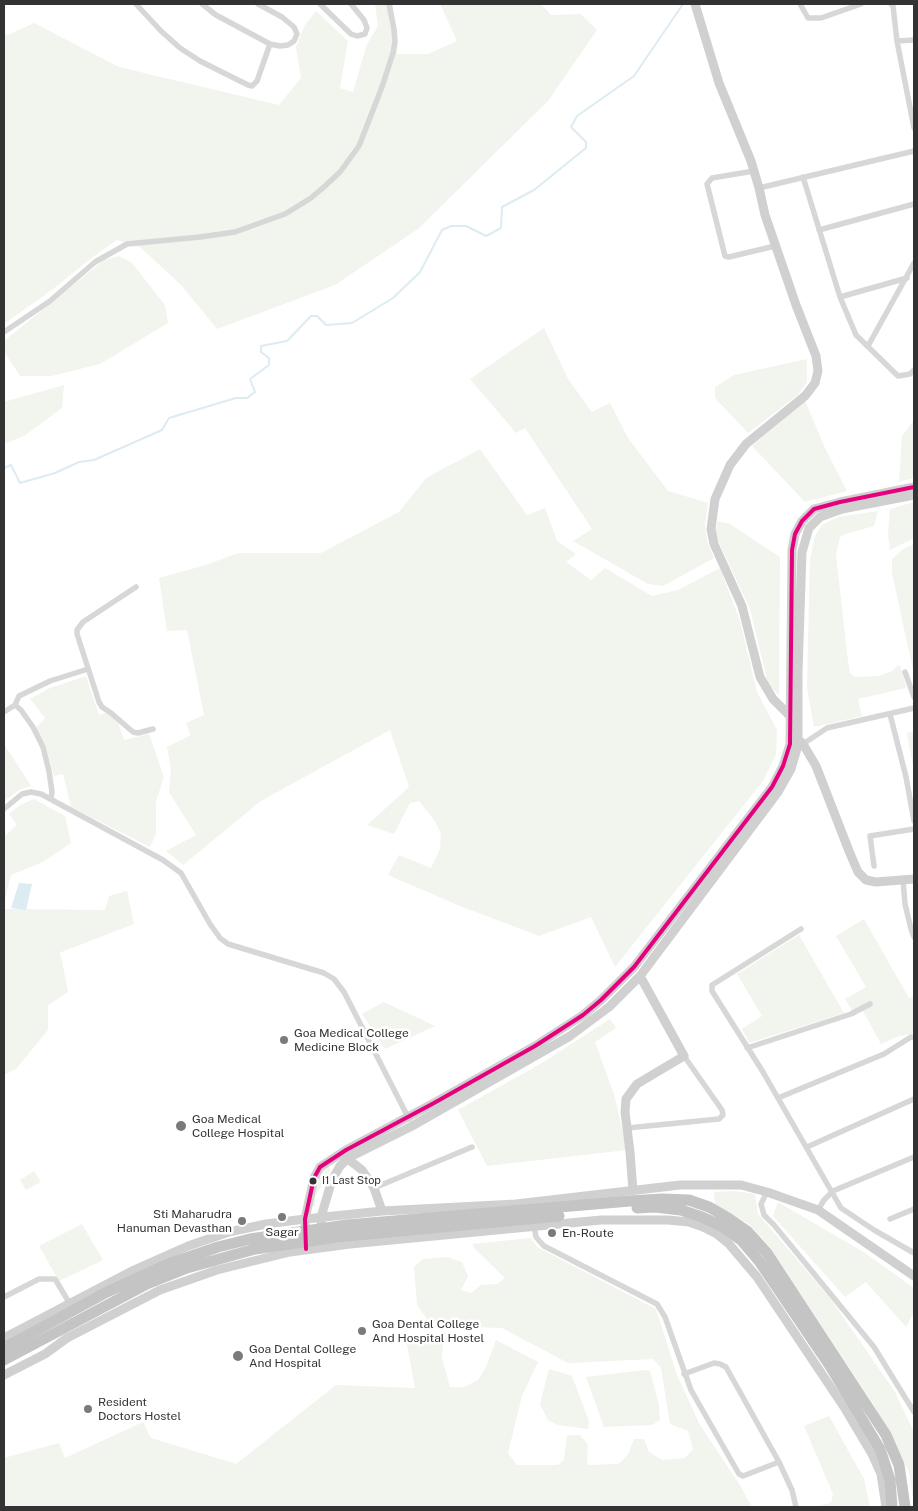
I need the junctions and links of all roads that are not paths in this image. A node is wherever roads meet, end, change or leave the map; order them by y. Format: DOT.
graph roads {
  1 [pos="136,4"];
  2 [pos="202,4"];
  3 [pos="258,4"];
  4 [pos="320,4"];
  5 [pos="351,4"];
  6 [pos="389,4"];
  7 [pos="695,4"];
  8 [pos="800,4"];
  9 [pos="861,4"];
  10 [pos="891,4"];
  11 [pos="914,40"];
  12 [pos="897,41"];
  13 [pos="270,44"];
  14 [pos="911,97"];
  15 [pos="914,128"];
  16 [pos="914,151"];
  17 [pos="754,171"];
  18 [pos="803,177"];
  19 [pos="759,188"];
  20 [pos="914,204"];
  21 [pos="819,230"];
  22 [pos="775,246"];
  23 [pos="914,263"];
  24 [pos="906,278"];
  25 [pos="840,297"];
  26 [pos="4,332"];
  27 [pos="868,346"];
  28 [pos="914,370"];
  29 [pos="914,487"];
  30 [pos="914,495"];
  31 [pos="136,587"];
  32 [pos="88,669"];
  33 [pos="905,672"];
  34 [pos="914,697"];
  35 [pos="15,705"];
  36 [pos="914,708"];
  37 [pos="4,712"];
  38 [pos="890,714"];
  39 [pos="791,717"];
  40 [pos="798,724"];
  41 [pos="153,729"];
  42 [pos="797,739"];
  43 [pos="51,799"];
  44 [pos="4,809"];
  45 [pos="914,821"];
  46 [pos="914,829"];
  47 [pos="874,866"];
  48 [pos="914,879"];
  49 [pos="903,880"];
  50 [pos="801,929"];
  51 [pos="912,929"];
  52 [pos="914,937"];
  53 [pos="640,976"];
  54 [pos="870,1004"];
  55 [pos="914,1038"];
  56 [pos="747,1048"];
  57 [pos="684,1056"];
  58 [pos="778,1098"];
  59 [pos="914,1099"];
  60 [pos="410,1122"];
  61 [pos="627,1128"];
  62 [pos="472,1147"];
  63 [pos="807,1147"];
  64 [pos="344,1156"];
  65 [pos="914,1157"];
  66 [pos="374,1188"];
  67 [pos="633,1191"];
  68 [pos="833,1191"];
  69 [pos="767,1192"];
  70 [pos="914,1209"];
  71 [pos="818,1210"];
  72 [pos="382,1212"];
  73 [pos="321,1217"];
  74 [pos="305,1218"];
  75 [pos="890,1220"];
  76 [pos="534,1226"];
  77 [pos="290,1237"];
  78 [pos="253,1244"];
  79 [pos="322,1247"];
  80 [pos="306,1249"];
  81 [pos="914,1253"];
  82 [pos="914,1276"];
  83 [pos="4,1297"];
  84 [pos="70,1304"];
  85 [pos="4,1338"];
  86 [pos="4,1348"];
  87 [pos="4,1360"];
  88 [pos="684,1374"];
  89 [pos="4,1375"];
  90 [pos="914,1412"];
  91 [pos="779,1462"];
  92 [pos="796,1507"];
  93 [pos="886,1507"];
  94 [pos="892,1507"];
  95 [pos="905,1507"];
  1 -- 13 [label="street"];
  2 -- 13 [label="street"];
  3 -- 13 [label="street"];
  4 -- 5 [label="street"];
  6 -- 26 [label="street"];
  7 -- 17 [label="main road"];
  8 -- 9 [label="street"];
  10 -- 12 [label="street"];
  11 -- 12 [label="street"];
  12 -- 14 [label="street"];
  14 -- 15 [label="street"];
  16 -- 18 [label="street"];
  17 -- 19 [label="main road"];
  17 -- 22 [label="street"];
  18 -- 19 [label="street"];
  18 -- 21 [label="street"];
  19 -- 22 [label="main road"];
  20 -- 21 [label="street"];
  21 -- 25 [label="street"];
  22 -- 39 [label="main road"];
  23 -- 24 [label="street"];
  24 -- 25 [label="street"];
  24 -- 27 [label="street"];
  25 -- 27 [label="street"];
  27 -- 28 [label="street"];
  29 -- 39 [label="main road"];
  30 -- 40 [label="main road"];
  31 -- 32 [label="street"];
  32 -- 35 [label="street"];
  32 -- 41 [label="street"];
  33 -- 34 [label="street"];
  35 -- 37 [label="street"];
  35 -- 43 [label="street"];
  36 -- 38 [label="street"];
  38 -- 42 [label="street"];
  38 -- 45 [label="street"];
  39 -- 40 [label="main road"];
  39 -- 42 [label="main road"];
  40 -- 42 [label="main road"];
  42 -- 49 [label="main road"];
  42 -- 53 [label="main road"];
  42 -- 60 [label="main road"];
  43 -- 44 [label="street"];
  43 -- 60 [label="street"];
  46 -- 47 [label="street"];
  48 -- 49 [label="main road"];
  49 -- 51 [label="street"];
  50 -- 56 [label="street"];
  51 -- 52 [label="street"];
  53 -- 57 [label="main road"];
  53 -- 60 [label="main road"];
  54 -- 56 [label="street"];
  55 -- 58 [label="street"];
  56 -- 58 [label="street"];
  57 -- 61 [label="main road"];
  57 -- 61 [label="street"];
  58 -- 63 [label="street"];
  59 -- 63 [label="street"];
  60 -- 64 [label="main road"];
  61 -- 67 [label="main road"];
  62 -- 66 [label="street"];
  63 -- 68 [label="street"];
  64 -- 66 [label="main road"];
  64 -- 73 [label="main road"];
  64 -- 74 [label="main road"];
  65 -- 68 [label="street"];
  66 -- 72 [label="main road"];
  67 -- 69 [label="main road"];
  67 -- 72 [label="main road"];
  68 -- 71 [label="street"];
  68 -- 81 [label="street"];
  69 -- 71 [label="main road"];
  69 -- 90 [label="street"];
  70 -- 75 [label="street"];
  71 -- 82 [label="main road"];
  72 -- 73 [label="main road"];
  73 -- 74 [label="main road"];
  73 -- 79 [label="main road"];
  74 -- 80 [label="main road"];
  74 -- 84 [label="main road"];
  76 -- 79 [label="main road"];
  76 -- 88 [label="street"];
  76 -- 93 [label="main road"];
  77 -- 78 [label="highway"];
  77 -- 94 [label="highway"];
  77 -- 95 [label="highway"];
  78 -- 86 [label="highway"];
  78 -- 87 [label="highway"];
  79 -- 80 [label="main road"];
  80 -- 89 [label="main road"];
  83 -- 84 [label="street"];
  84 -- 85 [label="main road"];
  88 -- 91 [label="street"];
  88 -- 91 [label="street"];
  91 -- 92 [label="street"];
}
